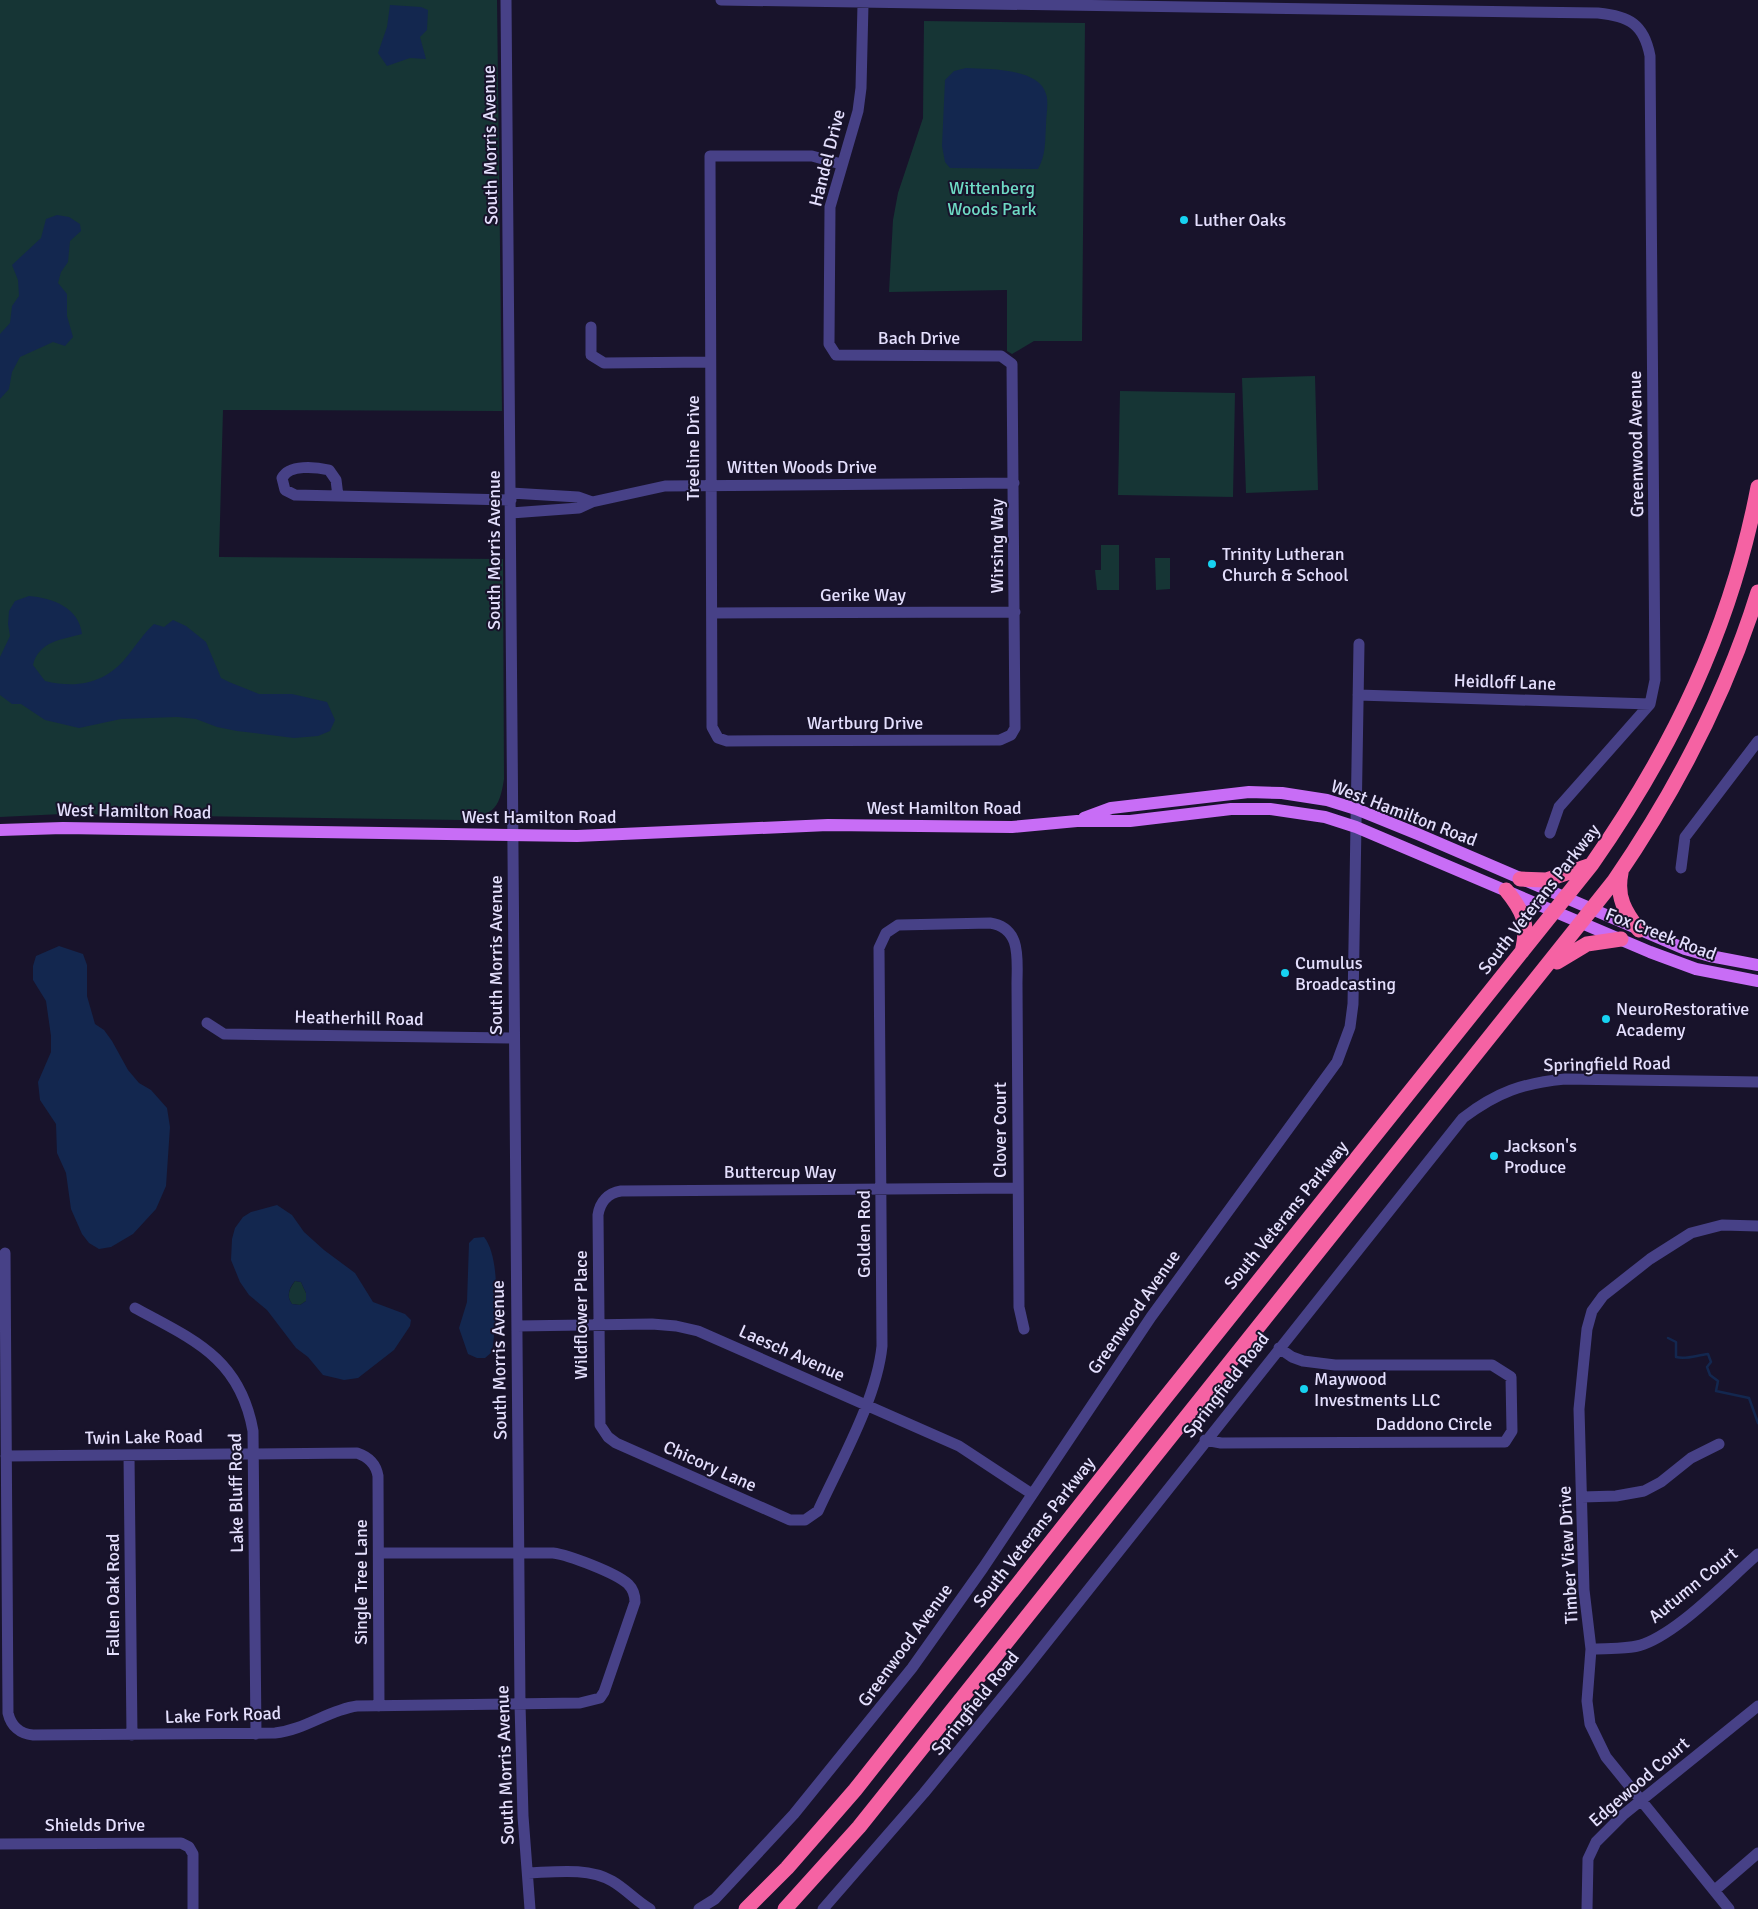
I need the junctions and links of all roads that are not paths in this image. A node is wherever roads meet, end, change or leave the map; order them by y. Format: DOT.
graph roads {
  1 [pos="506,0"];
  2 [pos="721,0"];
  3 [pos="863,4"];
  4 [pos="841,164"];
  5 [pos="591,327"];
  6 [pos="832,351"];
  7 [pos="1007,358"];
  8 [pos="710,362"];
  9 [pos="1014,483"];
  10 [pos="711,484"];
  11 [pos="1758,488"];
  12 [pos="338,496"];
  13 [pos="511,496"];
  14 [pos="592,502"];
  15 [pos="511,513"];
  16 [pos="1758,592"];
  17 [pos="1015,612"];
  18 [pos="712,614"];
  19 [pos="1359,644"];
  20 [pos="1358,696"];
  21 [pos="1650,704"];
  22 [pos="1011,735"];
  23 [pos="718,738"];
  24 [pos="1758,741"];
  25 [pos="1356,809"];
  26 [pos="1077,821"];
  27 [pos="1356,827"];
  28 [pos="0,830"];
  29 [pos="1550,833"];
  30 [pos="513,836"];
  31 [pos="1592,864"];
  32 [pos="1681,868"];
  33 [pos="1621,870"];
  34 [pos="1520,878"];
  35 [pos="1506,890"];
  36 [pos="1566,898"];
  37 [pos="1592,910"];
  38 [pos="1555,911"];
  39 [pos="1582,922"];
  40 [pos="1639,930"];
  41 [pos="1010,932"];
  42 [pos="1620,939"];
  43 [pos="1521,955"];
  44 [pos="1758,965"];
  45 [pos="1543,971"];
  46 [pos="1758,981"];
  47 [pos="207,1023"];
  48 [pos="514,1038"];
  49 [pos="1758,1082"];
  50 [pos="1018,1188"];
  51 [pos="881,1189"];
  52 [pos="605,1199"];
  53 [pos="1758,1226"];
  54 [pos="5,1253"];
  55 [pos="135,1308"];
  56 [pos="599,1324"];
  57 [pos="517,1326"];
  58 [pos="1024,1329"];
  59 [pos="1279,1348"];
  60 [pos="866,1405"];
  61 [pos="603,1432"];
  62 [pos="1205,1440"];
  63 [pos="1719,1444"];
  64 [pos="254,1454"];
  65 [pos="130,1455"];
  66 [pos="6,1456"];
  67 [pos="370,1460"];
  68 [pos="1032,1494"];
  69 [pos="1582,1497"];
  70 [pos="807,1519"];
  71 [pos="379,1553"];
  72 [pos="519,1553"];
  73 [pos="1758,1554"];
  74 [pos="1590,1648"];
  75 [pos="520,1704"];
  76 [pos="379,1706"];
  77 [pos="1758,1706"];
  78 [pos="256,1734"];
  79 [pos="132,1735"];
  80 [pos="1641,1800"];
  81 [pos="0,1844"];
  82 [pos="1758,1854"];
  83 [pos="528,1872"];
  84 [pos="1715,1890"];
  85 [pos="192,1909"];
  86 [pos="530,1909"];
  87 [pos="650,1909"];
  88 [pos="698,1909"];
  89 [pos="746,1909"];
  90 [pos="785,1909"];
  91 [pos="823,1909"];
  92 [pos="1588,1909"];
  93 [pos="1729,1909"];
  1 -- 13 [label="street, South Morris Avenue"];
  2 -- 3 [label="street"];
  3 -- 4 [label="street, Handel Drive"];
  3 -- 21 [label="street, Greenwood Avenue"];
  4 -- 6 [label="street, Handel Drive"];
  4 -- 8 [label="street, Treeline Drive"];
  5 -- 8 [label="street"];
  6 -- 7 [label="street, Bach Drive"];
  7 -- 9 [label="street, Wirsing Way"];
  8 -- 10 [label="street, Treeline Drive"];
  9 -- 10 [label="street, Witten Woods Drive"];
  9 -- 17 [label="street, Wirsing Way"];
  10 -- 14 [label="street, Witten Woods Drive"];
  10 -- 18 [label="street, Treeline Drive"];
  11 -- 31 [label="highway, South Veterans Parkway"];
  12 -- 12 [label="street, Witten Woods Drive"];
  12 -- 13 [label="street, Witten Woods Drive"];
  13 -- 14 [label="street, Witten Woods Drive"];
  13 -- 15 [label="street, South Morris Avenue"];
  14 -- 15 [label="street, Witten Woods Drive"];
  15 -- 30 [label="street, South Morris Avenue"];
  16 -- 33 [label="highway"];
  17 -- 18 [label="street, Gerike Way"];
  17 -- 22 [label="street, Wirsing Way"];
  18 -- 23 [label="street, Treeline Drive"];
  19 -- 20 [label="street, Greenwood Avenue"];
  20 -- 21 [label="street, Heidloff Lane"];
  20 -- 25 [label="street, Greenwood Avenue"];
  21 -- 29 [label="street"];
  22 -- 23 [label="street, Wartburg Drive"];
  24 -- 32 [label="street"];
  25 -- 26 [label="main road, West Hamilton Road"];
  25 -- 27 [label="street, Greenwood Avenue"];
  25 -- 34 [label="main road, West Hamilton Road"];
  26 -- 27 [label="main road, West Hamilton Road"];
  26 -- 30 [label="main road, West Hamilton Road"];
  27 -- 35 [label="main road, West Hamilton Road"];
  27 -- 68 [label="street, Greenwood Avenue"];
  28 -- 30 [label="main road, West Hamilton Road"];
  30 -- 48 [label="street, South Morris Avenue"];
  31 -- 34 [label="highway"];
  31 -- 36 [label="highway, South Veterans Parkway"];
  33 -- 37 [label="highway"];
  33 -- 40 [label="highway"];
  34 -- 36 [label="main road, West Hamilton Road"];
  35 -- 38 [label="main road, West Hamilton Road"];
  35 -- 43 [label="highway"];
  36 -- 37 [label="main road, West Hamilton Road"];
  36 -- 38 [label="highway, South Veterans Parkway"];
  37 -- 39 [label="highway"];
  37 -- 40 [label="main road, Fox Creek Road"];
  38 -- 39 [label="main road, Fox Creek Road"];
  38 -- 43 [label="highway, South Veterans Parkway"];
  39 -- 42 [label="main road, Fox Creek Road"];
  39 -- 45 [label="highway"];
  40 -- 44 [label="main road, Fox Creek Road"];
  41 -- 50 [label="street, Clover Court"];
  41 -- 51 [label="street, Golden Rod"];
  42 -- 45 [label="highway"];
  42 -- 46 [label="main road, Fox Creek Road"];
  43 -- 89 [label="highway, South Veterans Parkway"];
  45 -- 90 [label="highway"];
  47 -- 48 [label="street, Heatherhill Road"];
  48 -- 57 [label="street, South Morris Avenue"];
  49 -- 59 [label="street, Springfield Road"];
  50 -- 51 [label="street, Buttercup Way"];
  50 -- 58 [label="street, Clover Court"];
  51 -- 52 [label="street, Buttercup Way"];
  51 -- 60 [label="street, Golden Rod"];
  52 -- 56 [label="street, Wildflower Place"];
  53 -- 69 [label="street, Timber View Drive"];
  54 -- 66 [label="street"];
  55 -- 64 [label="street, Lake Bluff Road"];
  56 -- 57 [label="street, Laesch Avenue"];
  56 -- 60 [label="street, Laesch Avenue"];
  56 -- 61 [label="street, Wildflower Place"];
  57 -- 72 [label="street, South Morris Avenue"];
  59 -- 62 [label="street, Springfield Road"];
  59 -- 62 [label="street, Daddono Circle"];
  60 -- 68 [label="street, Laesch Avenue"];
  60 -- 70 [label="street, Golden Rod"];
  61 -- 70 [label="street, Chicory Lane"];
  62 -- 91 [label="street, Springfield Road"];
  63 -- 69 [label="street"];
  64 -- 65 [label="street, Twin Lake Road"];
  64 -- 67 [label="street, Twin Lake Road"];
  64 -- 78 [label="street, Lake Bluff Road"];
  65 -- 66 [label="street, Twin Lake Road"];
  65 -- 79 [label="street, Fallen Oak Road"];
  66 -- 79 [label="street, Lake Fork Road"];
  67 -- 71 [label="street, Single Tree Lane"];
  68 -- 88 [label="street, Greenwood Avenue"];
  69 -- 74 [label="street, Timber View Drive"];
  71 -- 72 [label="street"];
  71 -- 76 [label="street, Single Tree Lane"];
  72 -- 75 [label="street, South Morris Avenue"];
  72 -- 75 [label="street, Lake Fork Road"];
  73 -- 74 [label="street, Autumn Court"];
  74 -- 80 [label="street, Timber View Drive"];
  75 -- 76 [label="street, Lake Fork Road"];
  75 -- 83 [label="street, South Morris Avenue"];
  76 -- 78 [label="street, Lake Fork Road"];
  77 -- 80 [label="street, Edgewood Court"];
  78 -- 79 [label="street, Lake Fork Road"];
  80 -- 84 [label="street, Timber View Drive"];
  80 -- 92 [label="street, Edgewood Court"];
  81 -- 85 [label="street, Shields Drive"];
  82 -- 84 [label="street"];
  83 -- 86 [label="street, South Morris Avenue"];
  83 -- 87 [label="street"];
  84 -- 93 [label="street, Timber View Drive"];
}
